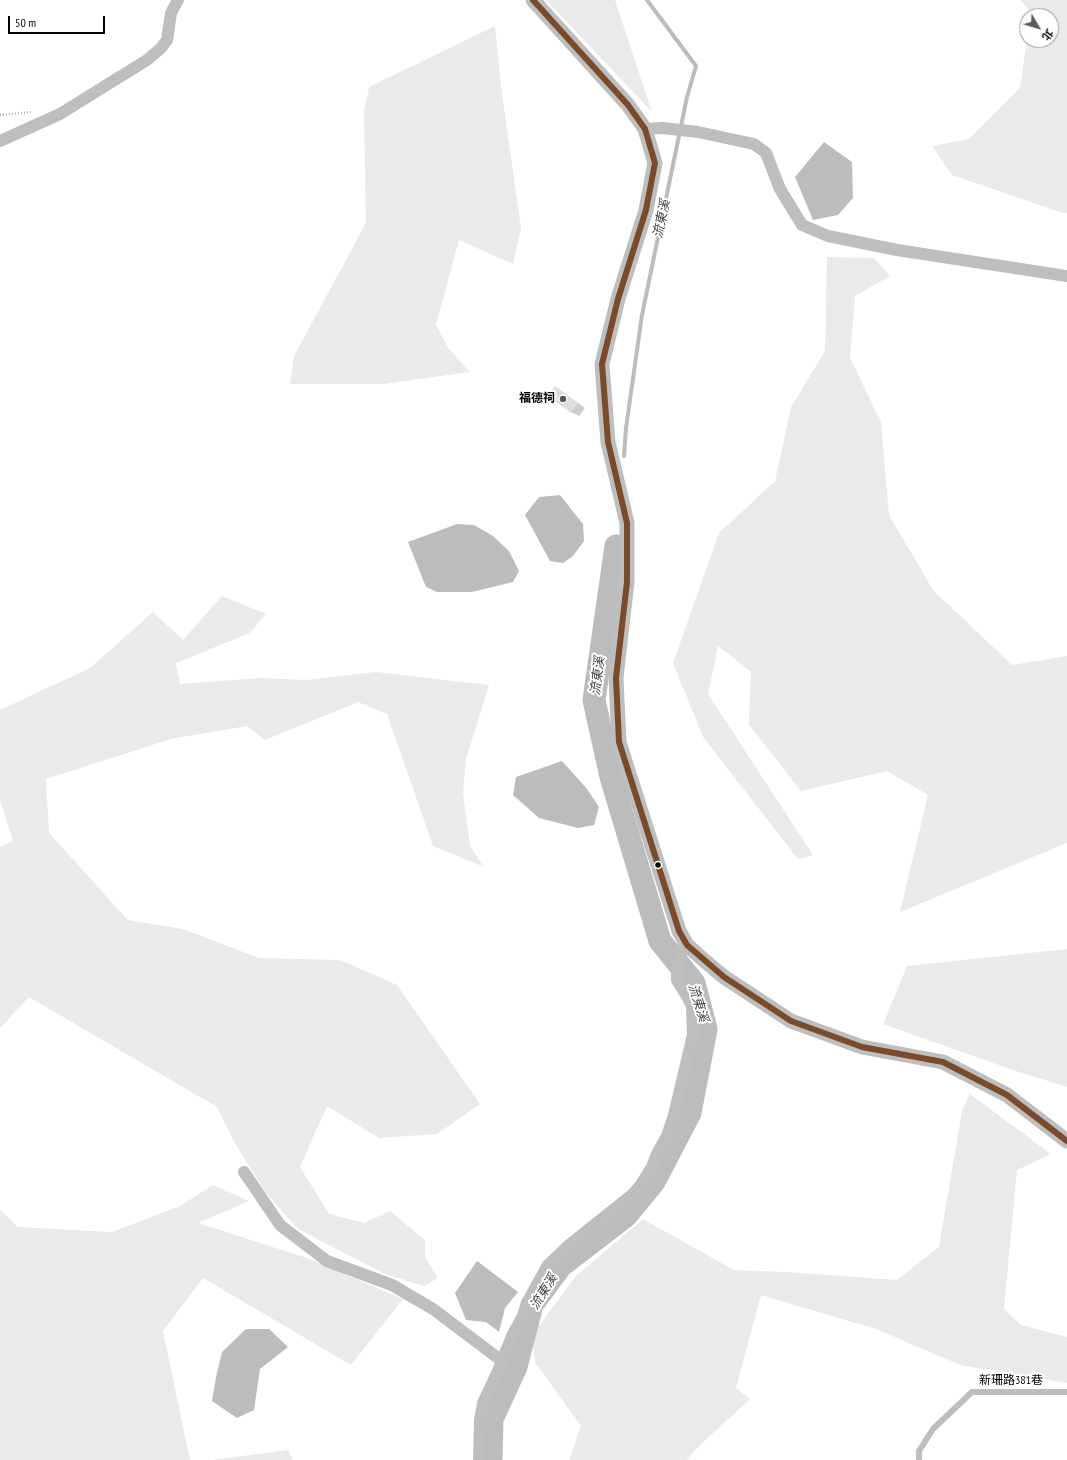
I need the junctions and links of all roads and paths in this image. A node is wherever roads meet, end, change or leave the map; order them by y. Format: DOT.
graph roads {
  1 [pos="178,0"];
  2 [pos="533,0"];
  3 [pos="645,129"];
  4 [pos="0,141"];
  5 [pos="1067,276"];
  6 [pos="684,949"];
  7 [pos="1067,1141"];
  8 [pos="244,1172"];
  9 [pos="502,1361"];
  10 [pos="1067,1392"];
  11 [pos="479,1460"];
  12 [pos="919,1460"];
  1 -- 4 [label="street"];
  2 -- 3 [label="street"];
  3 -- 5 [label="street"];
  3 -- 6 [label="street"];
  6 -- 7 [label="street"];
  6 -- 9 [label="street"];
  8 -- 9 [label="street"];
  9 -- 11 [label="street"];
  10 -- 12 [label="lane, 新珊路381巷"];
}
